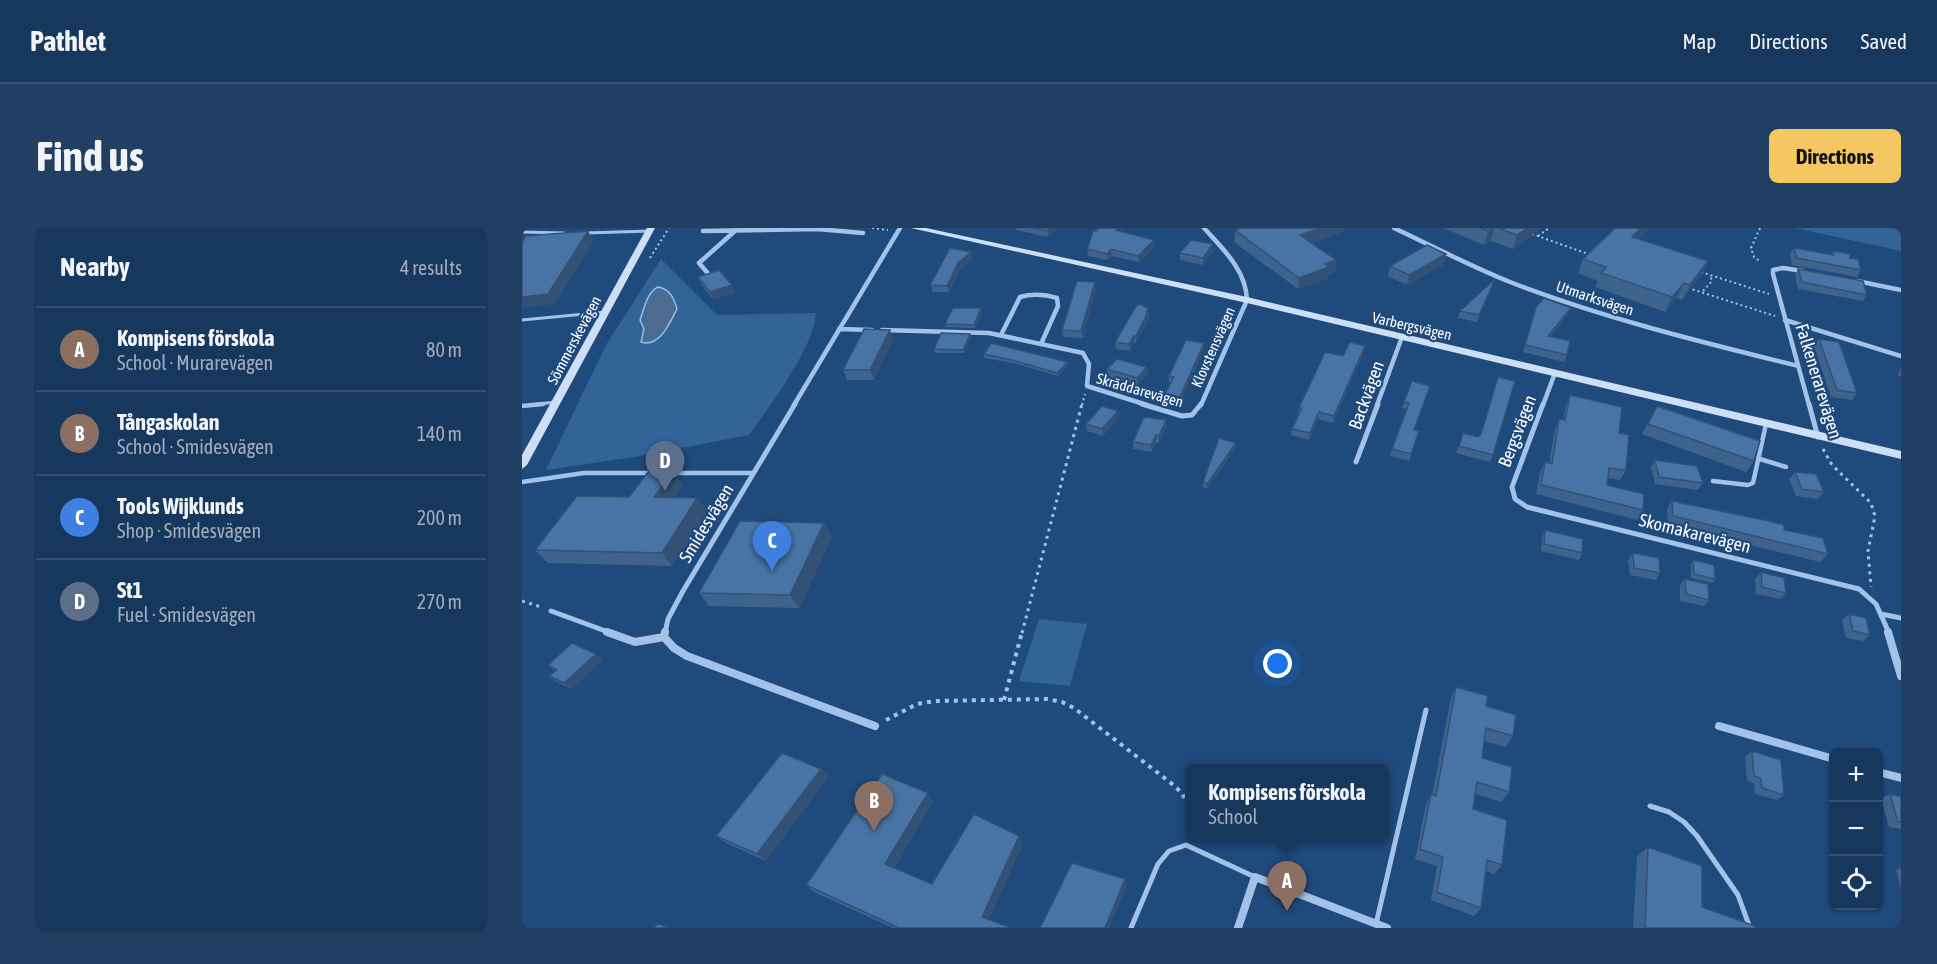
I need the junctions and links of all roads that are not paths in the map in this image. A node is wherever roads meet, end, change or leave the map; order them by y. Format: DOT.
graph roads {
  1 [pos="900,228"];
  2 [pos="915,228"];
  3 [pos="1204,228"];
  4 [pos="1394,228"];
  5 [pos="651,229"];
  6 [pos="738,229"];
  7 [pos="703,231"];
  8 [pos="522,232"];
  9 [pos="863,233"];
  10 [pos="1805,271"];
  11 [pos="711,277"];
  12 [pos="1848,279"];
  13 [pos="1901,290"];
  14 [pos="1247,300"];
  15 [pos="606,312"];
  16 [pos="522,320"];
  17 [pos="1785,320"];
  18 [pos="839,329"];
  19 [pos="1001,335"];
  20 [pos="1402,338"];
  21 [pos="1041,344"];
  22 [pos="1901,356"];
  23 [pos="1798,366"];
  24 [pos="1555,373"];
  25 [pos="557,402"];
  26 [pos="522,406"];
  27 [pos="1192,415"];
  28 [pos="1766,424"];
  29 [pos="1818,437"];
  30 [pos="1901,454"];
  31 [pos="1761,459"];
  32 [pos="1356,462"];
  33 [pos="522,465"];
  34 [pos="1786,467"];
  35 [pos="753,473"];
  36 [pos="1713,481"];
  37 [pos="522,482"];
  38 [pos="1515,499"];
  39 [pos="551,611"];
  40 [pos="1881,614"];
  41 [pos="1901,618"];
  42 [pos="664,637"];
  43 [pos="1901,676"];
  44 [pos="1426,710"];
  45 [pos="875,726"];
  46 [pos="1719,726"];
  47 [pos="1829,758"];
  48 [pos="1883,773"];
  49 [pos="1901,778"];
  50 [pos="1650,806"];
  51 [pos="1255,877"];
  52 [pos="1376,924"];
  53 [pos="1131,928"];
  54 [pos="1238,928"];
  55 [pos="1387,928"];
  56 [pos="1750,928"];
  1 -- 18 [label="street, Smidesvägen"];
  2 -- 14 [label="main road, Varbergsvägen"];
  3 -- 14 [label="street, Klovstensvägen"];
  4 -- 23 [label="street, Utmarksvägen"];
  5 -- 8 [label="lane"];
  5 -- 15 [label="main road, Sömmerskevägen"];
  6 -- 7 [label="street"];
  6 -- 9 [label="street"];
  6 -- 11 [label="street"];
  10 -- 17 [label="street, Falkenerarevägen"];
  12 -- 13 [label="street"];
  14 -- 20 [label="main road, Varbergsvägen"];
  14 -- 27 [label="street, Klovstensvägen"];
  15 -- 16 [label="lane"];
  15 -- 25 [label="main road, Sömmerskevägen"];
  17 -- 22 [label="street"];
  17 -- 23 [label="street, Falkenerarevägen"];
  18 -- 19 [label="street, Skräddarevägen"];
  18 -- 35 [label="street, Smidesvägen"];
  19 -- 21 [label="street, Skräddarevägen"];
  19 -- 21 [label="street"];
  20 -- 24 [label="main road, Varbergsvägen"];
  20 -- 32 [label="street, Backvägen"];
  21 -- 27 [label="street, Skräddarevägen"];
  23 -- 29 [label="street, Falkenerarevägen"];
  24 -- 28 [label="main road, Varbergsvägen"];
  24 -- 38 [label="street, Bergsvägen"];
  25 -- 26 [label="lane"];
  25 -- 33 [label="main road, Sömmerskevägen"];
  28 -- 29 [label="main road, Varbergsvägen"];
  28 -- 31 [label="lane"];
  29 -- 30 [label="main road, Varbergsvägen"];
  31 -- 34 [label="lane"];
  31 -- 36 [label="lane"];
  35 -- 37 [label="lane"];
  35 -- 42 [label="street, Smidesvägen"];
  38 -- 40 [label="street, Skomakarevägen"];
  39 -- 42 [label="street"];
  40 -- 41 [label="street"];
  40 -- 43 [label="street"];
  42 -- 45 [label="street"];
  44 -- 52 [label="lane"];
  46 -- 47 [label="street"];
  48 -- 49 [label="street"];
  50 -- 56 [label="lane"];
  51 -- 52 [label="street"];
  51 -- 53 [label="lane"];
  51 -- 54 [label="street"];
  52 -- 55 [label="street"];
}
